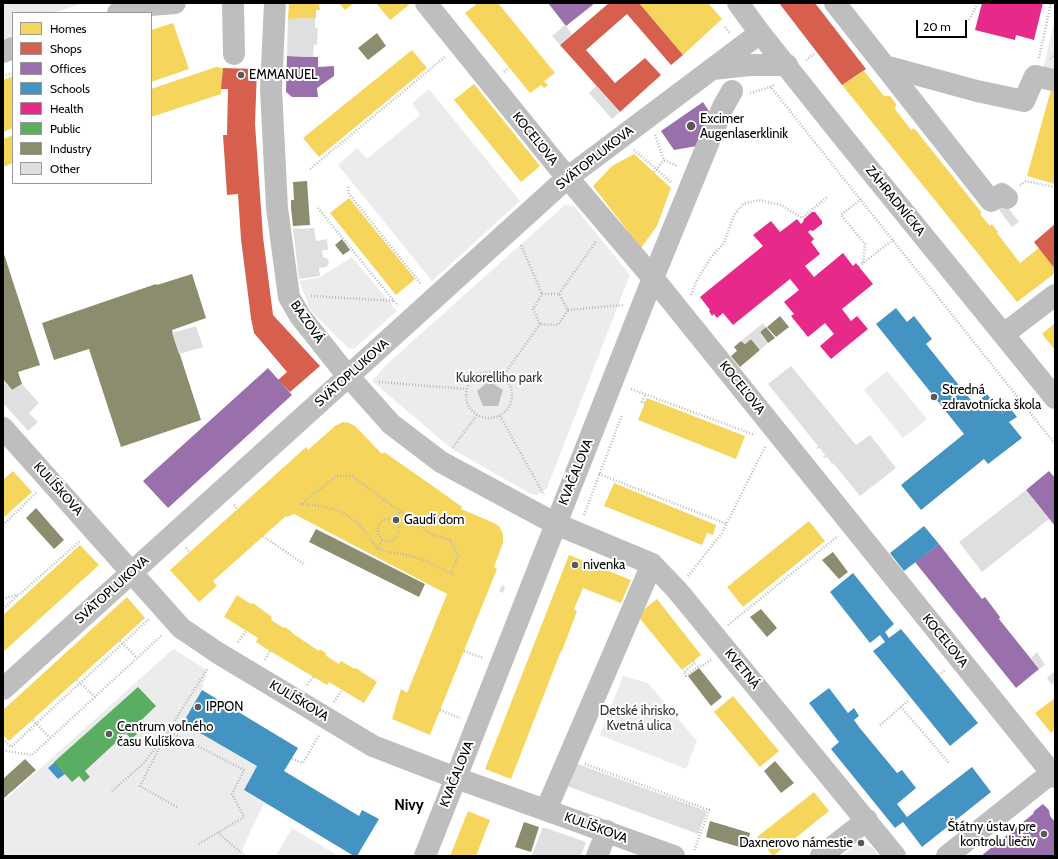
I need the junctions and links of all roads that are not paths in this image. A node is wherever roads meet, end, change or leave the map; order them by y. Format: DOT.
graph roads {
  1 [pos="175,3"];
  2 [pos="233,3"];
  3 [pos="275,3"];
  4 [pos="426,3"];
  5 [pos="738,3"];
  6 [pos="835,3"];
  7 [pos="121,12"];
  8 [pos="760,33"];
  9 [pos="234,54"];
  10 [pos="786,65"];
  11 [pos="885,66"];
  12 [pos="712,69"];
  13 [pos="1044,78"];
  14 [pos="732,91"];
  15 [pos="567,178"];
  16 [pos="1000,198"];
  17 [pos="653,278"];
  18 [pos="1055,296"];
  19 [pos="1004,334"];
  20 [pos="348,376"];
  21 [pos="1055,398"];
  22 [pos="6,438"];
  23 [pos="556,524"];
  24 [pos="652,564"];
  25 [pos="132,573"];
  26 [pos="3,689"];
  27 [pos="1054,773"];
  28 [pos="456,778"];
  29 [pos="546,810"];
  30 [pos="867,820"];
  31 [pos="607,831"];
  32 [pos="684,854"];
  33 [pos="425,856"];
  34 [pos="597,856"];
  35 [pos="821,856"];
  36 [pos="896,856"];
  37 [pos="947,856"];
  1 -- 7 [label="street"];
  2 -- 9 [label="street"];
  3 -- 20 [label="street, BAZOVÁ"];
  4 -- 15 [label="street, KOCEĽOVA"];
  5 -- 8 [label="street, ZÁHRADNÍCKA"];
  6 -- 11 [label="street"];
  8 -- 10 [label="street, ZÁHRADNÍCKA"];
  8 -- 12 [label="street, SVÄTOPLUKOVA"];
  10 -- 12 [label="street"];
  10 -- 19 [label="street, ZÁHRADNÍCKA"];
  11 -- 13 [label="street"];
  11 -- 16 [label="street"];
  12 -- 15 [label="street, SVÄTOPLUKOVA"];
  14 -- 17 [label="street, KVAČALOVA"];
  15 -- 17 [label="street, KOCEĽOVA"];
  15 -- 20 [label="street, SVÄTOPLUKOVA"];
  17 -- 23 [label="street, KVAČALOVA"];
  17 -- 27 [label="street, KOCEĽOVA"];
  18 -- 19 [label="street"];
  19 -- 21 [label="street, ZÁHRADNÍCKA"];
  20 -- 23 [label="street, BAZOVÁ"];
  20 -- 25 [label="street, SVÄTOPLUKOVA"];
  22 -- 25 [label="street, KULÍŠKOVA"];
  23 -- 24 [label="street, KVETNÁ"];
  23 -- 28 [label="street, KVAČALOVA"];
  24 -- 29 [label="street"];
  24 -- 30 [label="street, KVETNÁ"];
  25 -- 26 [label="street, SVÄTOPLUKOVA"];
  25 -- 28 [label="street, KULÍŠKOVA"];
  27 -- 37 [label="street"];
  28 -- 29 [label="street, KULÍŠKOVA"];
  28 -- 33 [label="street, KVAČALOVA"];
  29 -- 31 [label="street, KULÍŠKOVA"];
  30 -- 35 [label="street"];
  30 -- 36 [label="street, KVETNÁ"];
  31 -- 32 [label="street, KULÍŠKOVA"];
  31 -- 34 [label="street"];
}
